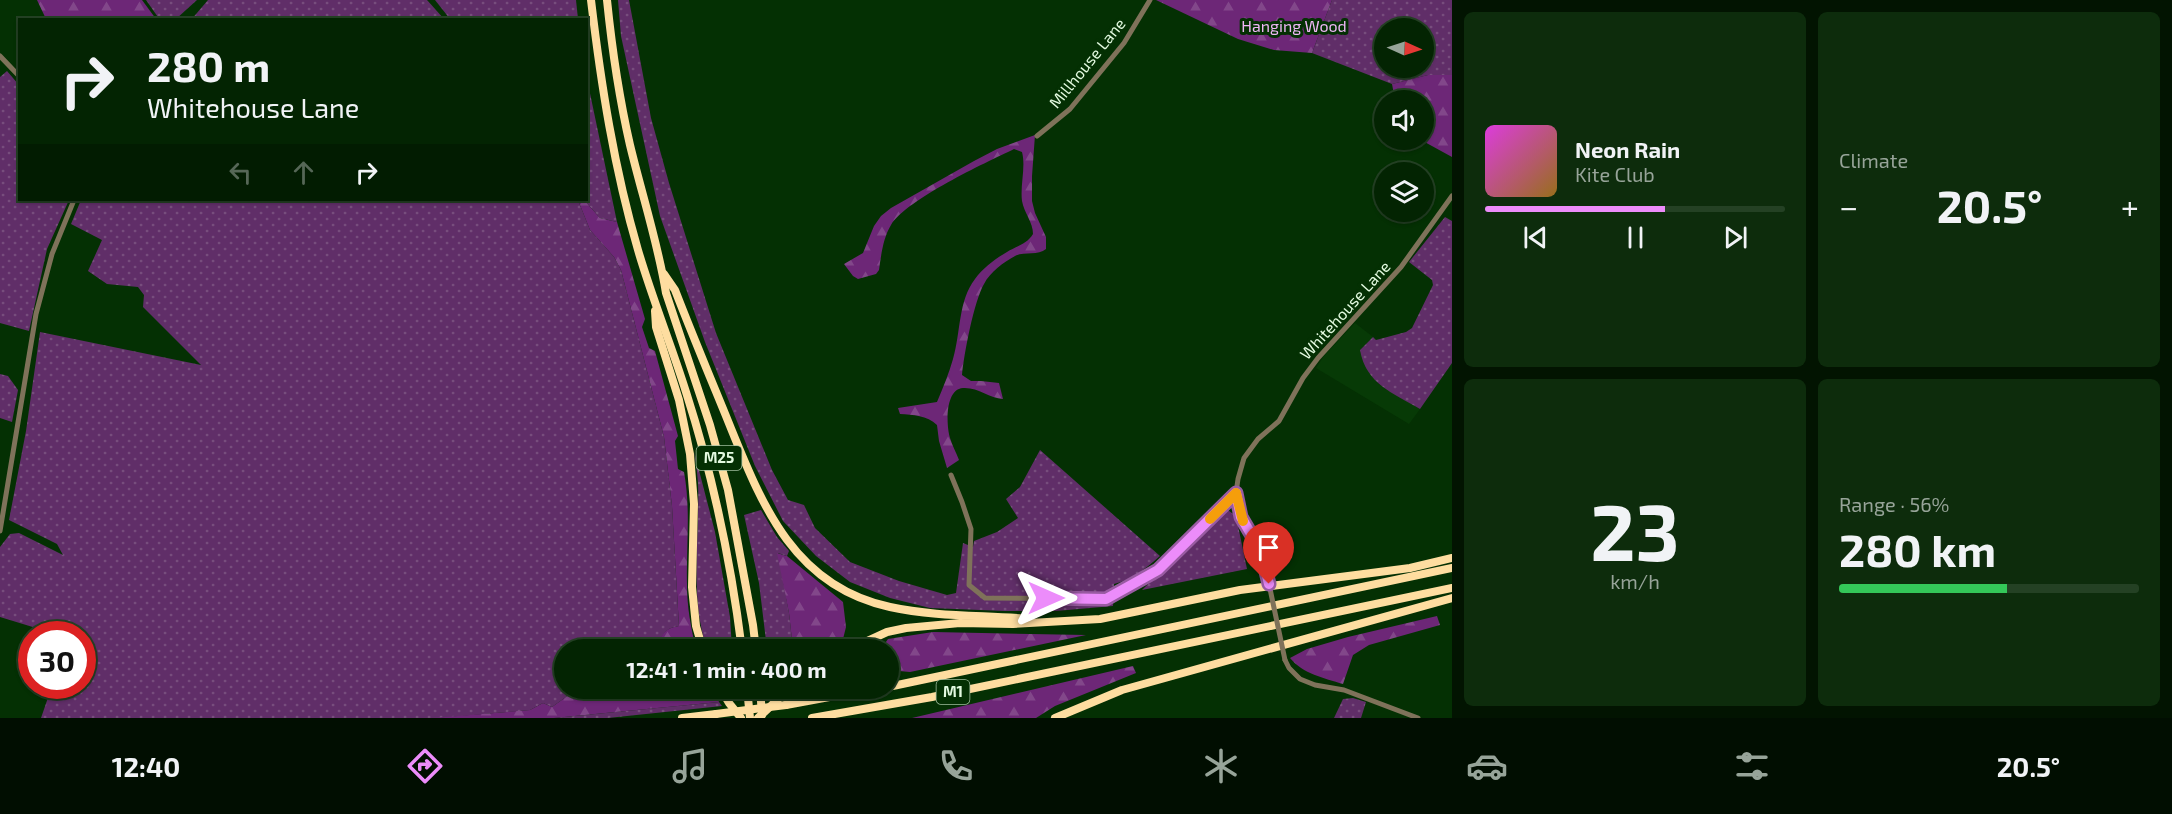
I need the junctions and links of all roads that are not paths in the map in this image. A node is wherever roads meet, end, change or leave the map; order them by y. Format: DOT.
graph roads {
  1 [pos="591,0"];
  2 [pos="607,0"];
  3 [pos="1150,0"];
  4 [pos="0,56"];
  5 [pos="18,75"];
  6 [pos="1037,136"];
  7 [pos="1452,196"];
  8 [pos="74,201"];
  9 [pos="663,271"];
  10 [pos="655,304"];
  11 [pos="951,475"];
  12 [pos="1236,493"];
  13 [pos="0,531"];
  14 [pos="1452,558"];
  15 [pos="1452,568"];
  16 [pos="1452,588"];
  17 [pos="1452,598"];
  18 [pos="1065,622"];
  19 [pos="700,639"];
  20 [pos="740,639"];
  21 [pos="755,639"];
  22 [pos="872,639"];
  23 [pos="899,685"];
  24 [pos="1102,698"];
  25 [pos="726,699"];
  26 [pos="748,699"];
  27 [pos="761,699"];
  28 [pos="778,699"];
  29 [pos="818,699"];
  30 [pos="682,718"];
  31 [pos="741,718"];
  32 [pos="750,718"];
  33 [pos="758,718"];
  34 [pos="762,718"];
  35 [pos="812,718"];
  36 [pos="1055,718"];
  37 [pos="1068,718"];
  38 [pos="1418,718"];
  1 -- 10 [label="highway, M25"];
  2 -- 9 [label="highway, M25"];
  3 -- 6 [label="street, Millhouse Lane"];
  4 -- 5 [label="street"];
  7 -- 12 [label="street, Whitehouse Lane"];
  8 -- 13 [label="street"];
  9 -- 18 [label="highway"];
  9 -- 21 [label="highway, M25"];
  10 -- 19 [label="highway"];
  10 -- 20 [label="highway, M25"];
  11 -- 12 [label="street"];
  12 -- 38 [label="street, Whitehouse Lane, bridge"];
  14 -- 18 [label="highway"];
  15 -- 23 [label="highway, M1"];
  16 -- 35 [label="highway, M1"];
  17 -- 24 [label="highway"];
  18 -- 22 [label="highway"];
  24 -- 36 [label="highway"];
  24 -- 37 [label="highway"];
  25 -- 31 [label="highway, bridge"];
  26 -- 32 [label="highway"];
  27 -- 34 [label="highway"];
  28 -- 33 [label="highway, bridge"];
  29 -- 30 [label="highway, bridge"];
}
